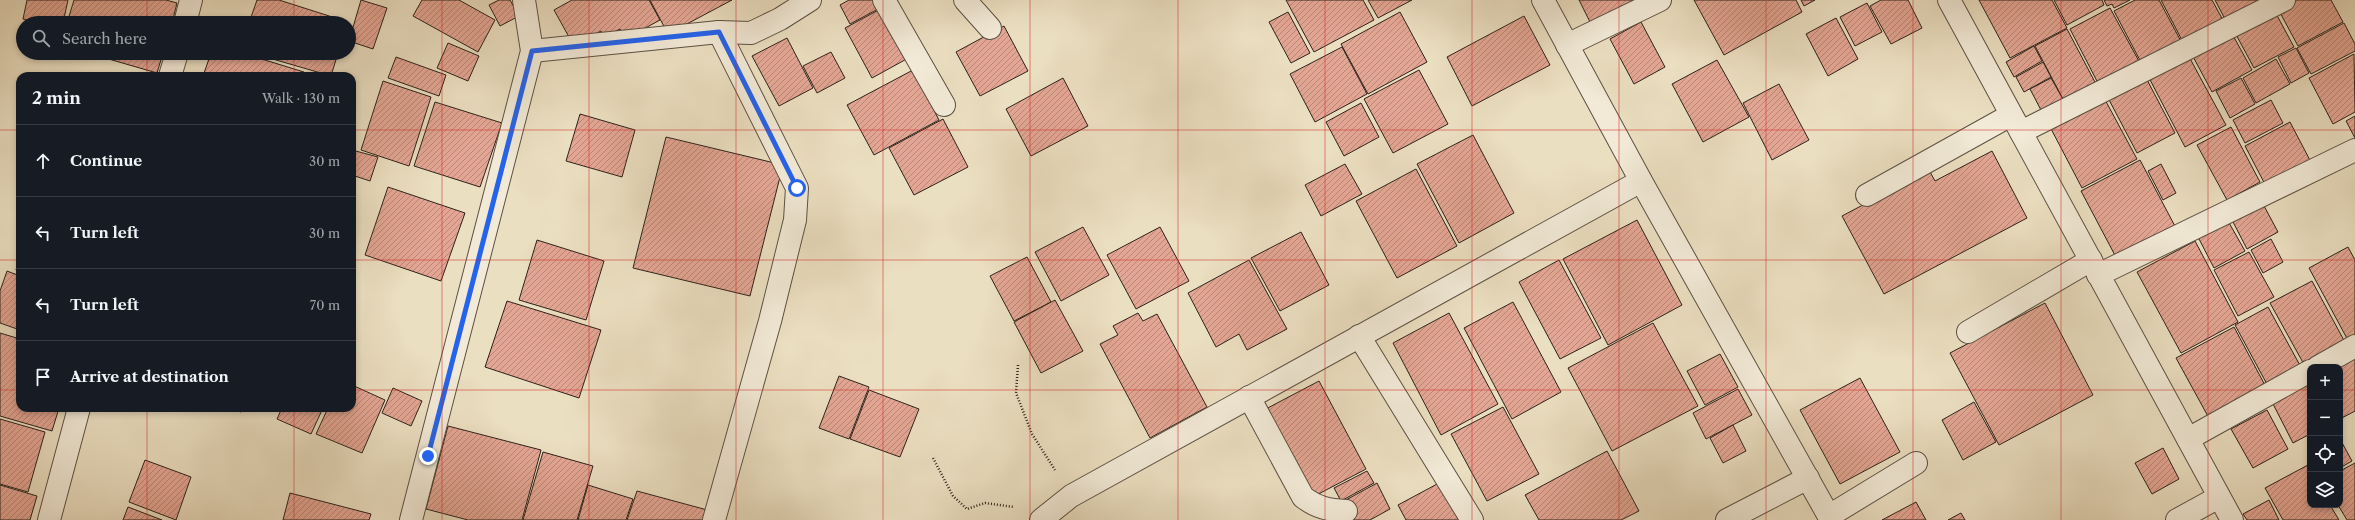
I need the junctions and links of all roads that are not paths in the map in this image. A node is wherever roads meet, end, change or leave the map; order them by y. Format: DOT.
graph roads {
  1 [pos="191,0"];
  2 [pos="524,0"];
  3 [pos="810,0"];
  4 [pos="884,0"];
  5 [pos="966,0"];
  6 [pos="1543,0"];
  7 [pos="1660,0"];
  8 [pos="1949,0"];
  9 [pos="2284,0"];
  10 [pos="187,16"];
  11 [pos="990,28"];
  12 [pos="719,32"];
  13 [pos="1567,45"];
  14 [pos="532,51"];
  15 [pos="175,60"];
  16 [pos="171,72"];
  17 [pos="944,105"];
  18 [pos="2016,123"];
  19 [pos="2355,150"];
  20 [pos="1640,181"];
  21 [pos="1867,195"];
  22 [pos="2094,268"];
  23 [pos="1968,332"];
  24 [pos="1359,336"];
  25 [pos="2355,346"];
  26 [pos="2323,364"];
  27 [pos="2307,373"];
  28 [pos="1249,397"];
  29 [pos="79,412"];
  30 [pos="2188,439"];
  31 [pos="1916,463"];
  32 [pos="1808,478"];
  33 [pos="2219,497"];
  34 [pos="1346,511"];
  35 [pos="1830,518"];
  36 [pos="49,520"];
  37 [pos="411,520"];
  38 [pos="714,520"];
  39 [pos="1041,520"];
  40 [pos="1472,520"];
  41 [pos="1727,520"];
  42 [pos="2177,520"];
  43 [pos="2232,520"];
  1 -- 10 [label="street"];
  2 -- 14 [label="street"];
  3 -- 12 [label="street"];
  4 -- 17 [label="street"];
  5 -- 11 [label="street"];
  6 -- 13 [label="street"];
  7 -- 13 [label="street"];
  8 -- 18 [label="street"];
  9 -- 18 [label="street"];
  12 -- 14 [label="street"];
  12 -- 38 [label="street"];
  13 -- 20 [label="street"];
  14 -- 37 [label="street"];
  15 -- 16 [label="street"];
  18 -- 21 [label="street"];
  18 -- 22 [label="street"];
  19 -- 22 [label="street"];
  20 -- 24 [label="street"];
  20 -- 32 [label="street"];
  22 -- 23 [label="street"];
  22 -- 30 [label="street"];
  24 -- 28 [label="street"];
  24 -- 40 [label="street"];
  25 -- 26 [label="street"];
  27 -- 30 [label="street"];
  28 -- 34 [label="street"];
  28 -- 39 [label="street"];
  29 -- 36 [label="street"];
  30 -- 33 [label="street"];
  31 -- 35 [label="street"];
  32 -- 35 [label="street"];
  32 -- 41 [label="street"];
  33 -- 42 [label="street"];
  33 -- 43 [label="street"];
}
